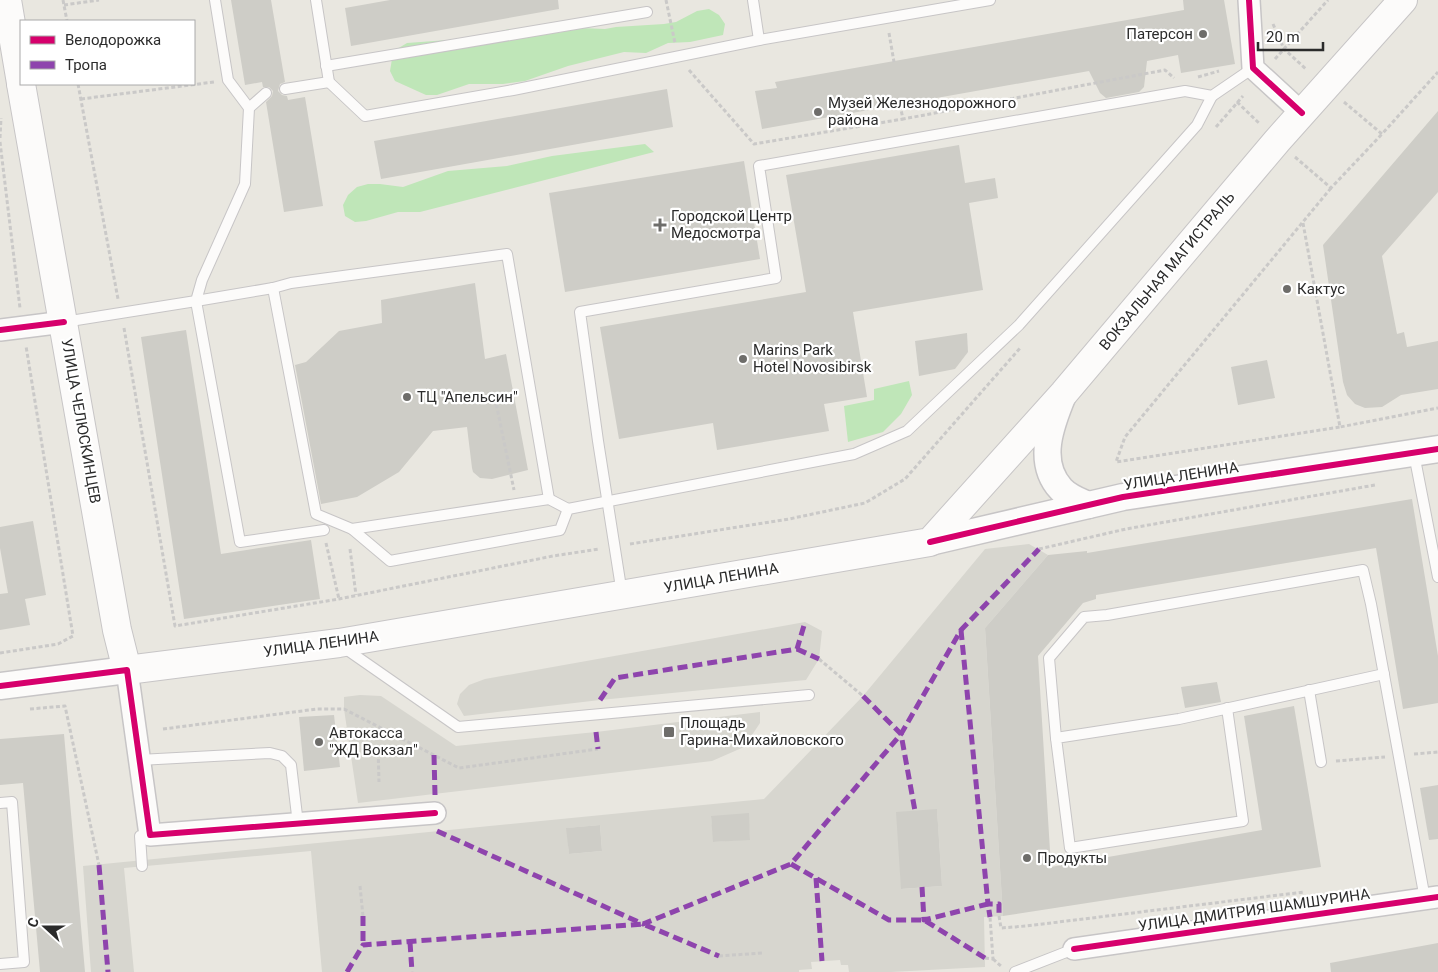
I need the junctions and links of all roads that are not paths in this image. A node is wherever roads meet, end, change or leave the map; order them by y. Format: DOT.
graph roads {
  1 [pos="215,0"];
  2 [pos="316,0"];
  3 [pos="753,0"];
  4 [pos="985,0"];
  5 [pos="1249,0"];
  6 [pos="1403,0"];
  7 [pos="5,9"];
  8 [pos="647,12"];
  9 [pos="760,40"];
  10 [pos="326,66"];
  11 [pos="1253,68"];
  12 [pos="20,78"];
  13 [pos="328,82"];
  14 [pos="21,85"];
  15 [pos="285,89"];
  16 [pos="266,93"];
  17 [pos="1212,96"];
  18 [pos="249,108"];
  19 [pos="1302,113"];
  20 [pos="273,288"];
  21 [pos="196,300"];
  22 [pos="64,322"];
  23 [pos="0,330"];
  24 [pos="1064,393"];
  25 [pos="1426,451"];
  26 [pos="549,499"];
  27 [pos="607,501"];
  28 [pos="1088,505"];
  29 [pos="568,509"];
  30 [pos="352,529"];
  31 [pos="324,530"];
  32 [pos="930,542"];
  33 [pos="1438,577"];
  34 [pos="622,595"];
  35 [pos="338,643"];
  36 [pos="127,670"];
  37 [pos="1384,674"];
  38 [pos="0,686"];
  39 [pos="1309,690"];
  40 [pos="809,695"];
  41 [pos="1227,708"];
  42 [pos="1056,738"];
  43 [pos="139,760"];
  44 [pos="1321,762"];
  45 [pos="0,803"];
  46 [pos="435,813"];
  47 [pos="298,824"];
  48 [pos="150,835"];
  49 [pos="142,866"];
  50 [pos="1432,898"];
  51 [pos="1074,948"];
  52 [pos="0,964"];
  53 [pos="1016,972"];
  1 -- 18 [label="lane"];
  2 -- 10 [label="lane"];
  3 -- 9 [label="lane"];
  4 -- 9 [label="lane"];
  5 -- 11 [label="street"];
  6 -- 19 [label="main road, ВОКЗАЛЬНАЯ МАГИСТРАЛЬ"];
  7 -- 12 [label="main road, УЛИЦА ЧЕЛЮСКИНЦЕВ"];
  8 -- 10 [label="lane"];
  9 -- 13 [label="lane"];
  10 -- 13 [label="lane"];
  11 -- 17 [label="lane"];
  11 -- 19 [label="street"];
  13 -- 15 [label="lane"];
  14 -- 22 [label="main road, УЛИЦА ЧЕЛЮСКИНЦЕВ"];
  16 -- 18 [label="lane"];
  17 -- 27 [label="lane"];
  17 -- 27 [label="lane"];
  18 -- 21 [label="lane"];
  19 -- 24 [label="main road, ВОКЗАЛЬНАЯ МАГИСТРАЛЬ"];
  20 -- 21 [label="lane"];
  20 -- 26 [label="lane"];
  20 -- 30 [label="lane"];
  21 -- 22 [label="lane"];
  21 -- 31 [label="lane"];
  22 -- 23 [label="street"];
  22 -- 36 [label="main road, УЛИЦА ЧЕЛЮСКИНЦЕВ"];
  24 -- 28 [label="street"];
  24 -- 32 [label="main road, ВОКЗАЛЬНАЯ МАГИСТРАЛЬ"];
  25 -- 28 [label="street, УЛИЦА ЛЕНИНА"];
  25 -- 33 [label="lane"];
  26 -- 29 [label="lane"];
  26 -- 30 [label="lane"];
  27 -- 29 [label="lane"];
  27 -- 34 [label="lane"];
  28 -- 32 [label="street, УЛИЦА ЛЕНИНА"];
  29 -- 30 [label="lane"];
  32 -- 34 [label="main road, УЛИЦА ЛЕНИНА"];
  34 -- 35 [label="main road, УЛИЦА ЛЕНИНА"];
  35 -- 36 [label="main road, УЛИЦА ЛЕНИНА"];
  35 -- 40 [label="lane"];
  36 -- 38 [label="street, УЛИЦА ЛЕНИНА"];
  36 -- 43 [label="street"];
  37 -- 39 [label="lane"];
  37 -- 42 [label="lane"];
  37 -- 50 [label="lane"];
  39 -- 41 [label="lane"];
  39 -- 44 [label="lane"];
  41 -- 42 [label="lane"];
  41 -- 42 [label="lane"];
  43 -- 47 [label="lane"];
  43 -- 48 [label="street"];
  45 -- 52 [label="lane"];
  46 -- 47 [label="street"];
  47 -- 48 [label="street"];
  48 -- 49 [label="lane"];
  50 -- 51 [label="street, УЛИЦА ДМИТРИЯ ШАМШУРИНА"];
  51 -- 53 [label="lane"];
}
